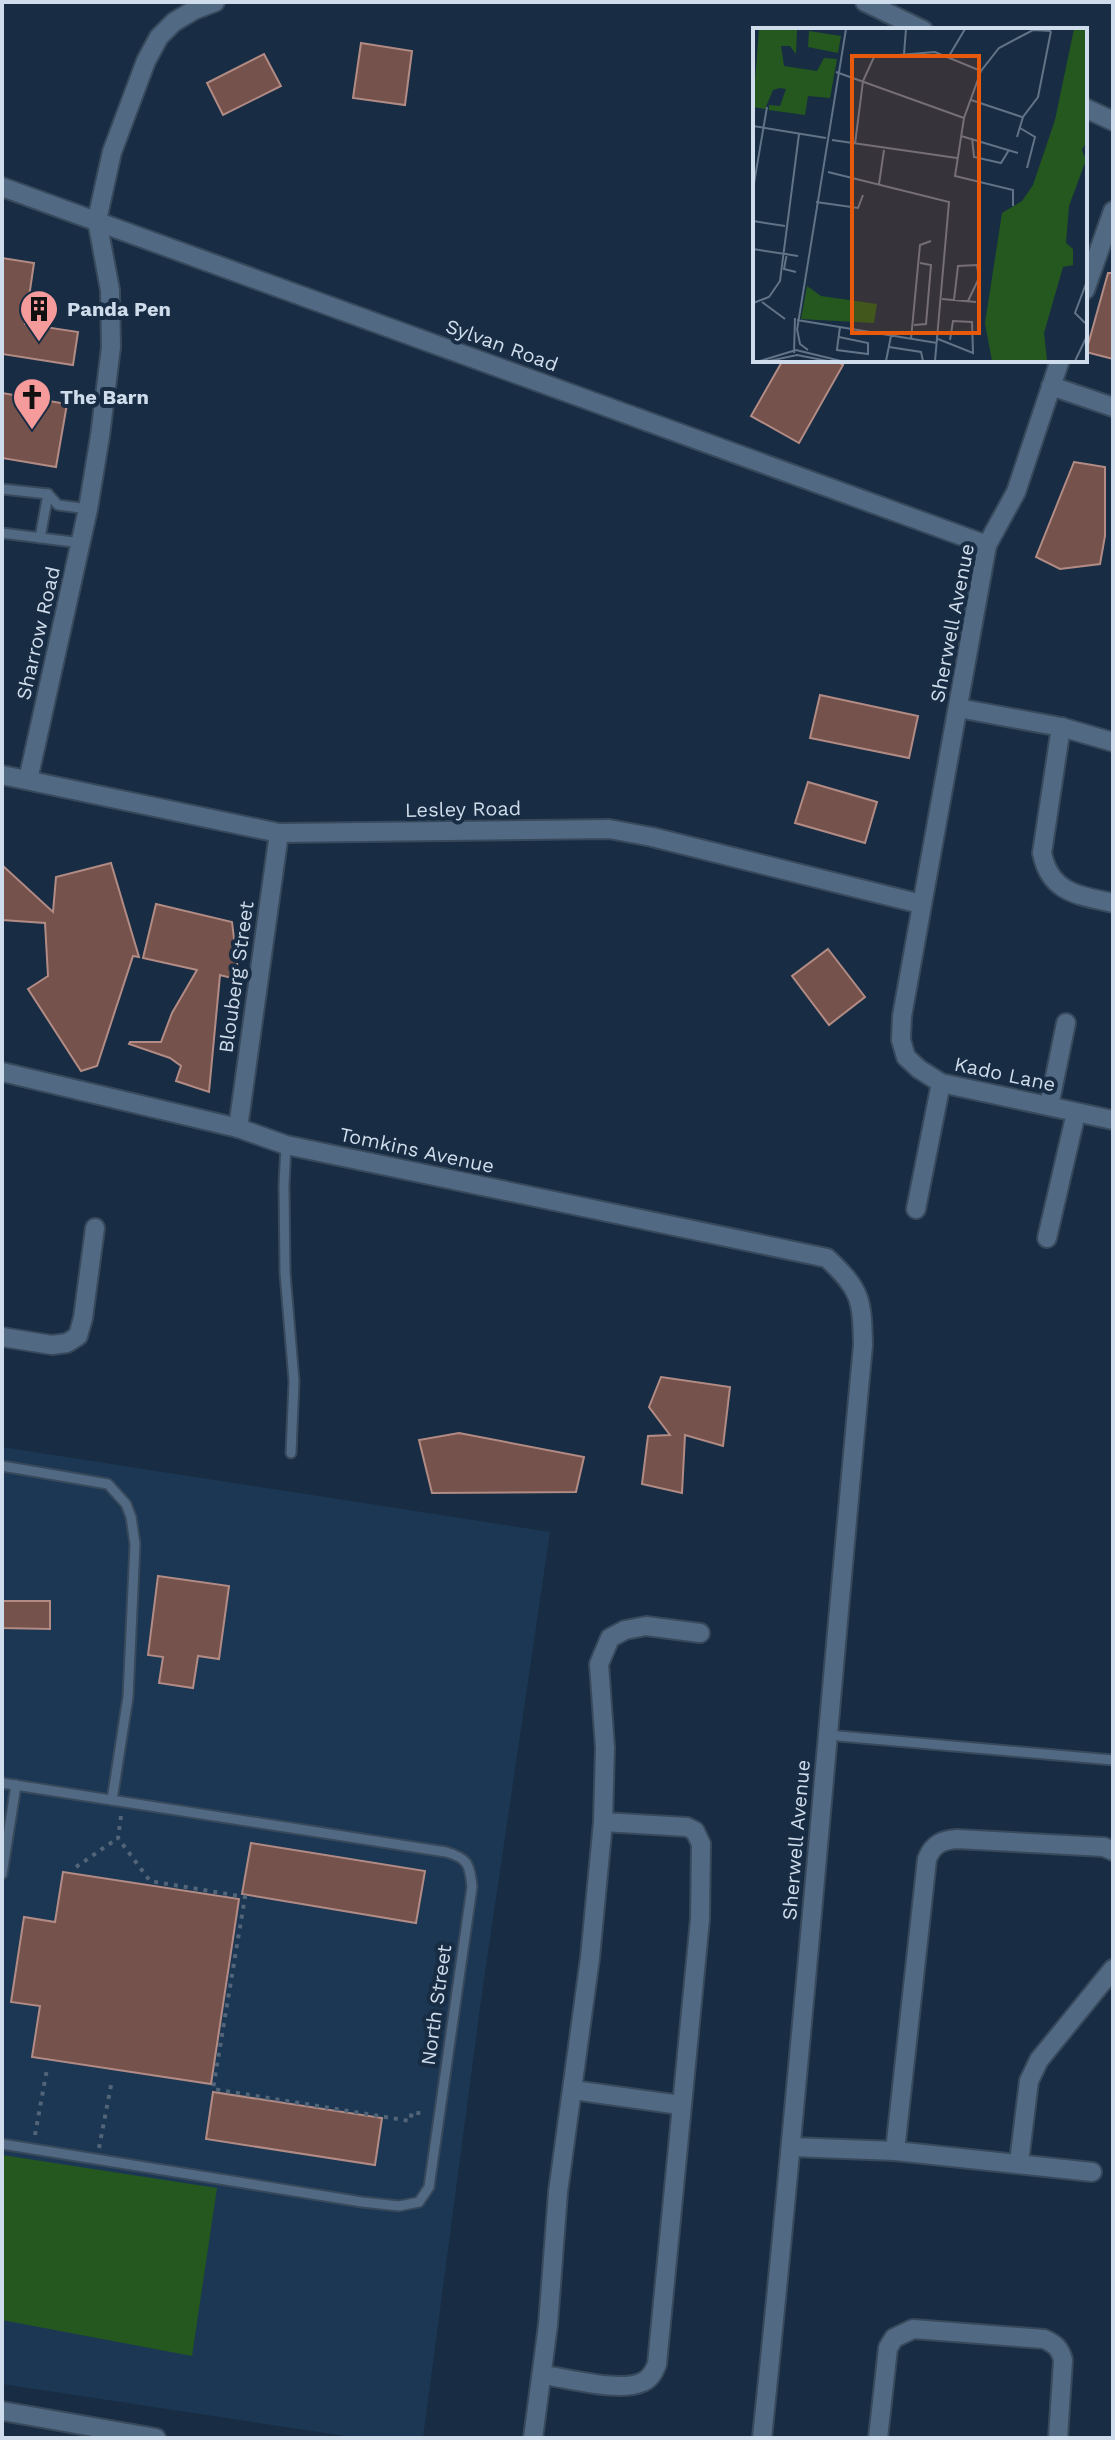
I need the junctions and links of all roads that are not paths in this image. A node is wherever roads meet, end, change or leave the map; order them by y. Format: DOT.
graph roads {
  1 [pos="215,2"];
  2 [pos="865,2"];
  3 [pos="919,28"];
  4 [pos="1087,109"];
  5 [pos="1113,121"];
  6 [pos="2,187"];
  7 [pos="1113,211"];
  8 [pos="97,220"];
  9 [pos="1087,284"];
  10 [pos="1059,362"];
  11 [pos="1051,386"];
  12 [pos="1113,407"];
  13 [pos="2,489"];
  14 [pos="48,494"];
  15 [pos="88,509"];
  16 [pos="2,533"];
  17 [pos="40,538"];
  18 [pos="81,543"];
  19 [pos="987,545"];
  20 [pos="958,708"];
  21 [pos="1061,727"];
  22 [pos="1113,742"];
  23 [pos="2,775"];
  24 [pos="28,780"];
  25 [pos="279,833"];
  26 [pos="1113,903"];
  27 [pos="921,904"];
  28 [pos="1066,1023"];
  29 [pos="2,1072"];
  30 [pos="941,1083"];
  31 [pos="1049,1106"];
  32 [pos="1076,1113"];
  33 [pos="1113,1120"];
  34 [pos="238,1128"];
  35 [pos="286,1145"];
  36 [pos="916,1209"];
  37 [pos="95,1228"];
  38 [pos="1047,1238"];
  39 [pos="827,1258"];
  40 [pos="2,1337"];
  41 [pos="291,1453"];
  42 [pos="2,1466"];
  43 [pos="700,1633"];
  44 [pos="827,1735"];
  45 [pos="1113,1760"];
  46 [pos="2,1783"];
  47 [pos="16,1785"];
  48 [pos="112,1800"];
  49 [pos="603,1822"];
  50 [pos="1113,1851"];
  51 [pos="2,1874"];
  52 [pos="1113,1969"];
  53 [pos="573,2090"];
  54 [pos="680,2105"];
  55 [pos="2,2144"];
  56 [pos="792,2147"];
  57 [pos="895,2151"];
  58 [pos="1019,2162"];
  59 [pos="1092,2172"];
  60 [pos="543,2375"];
  61 [pos="2,2411"];
  62 [pos="156,2438"];
  63 [pos="533,2438"];
  64 [pos="762,2438"];
  65 [pos="878,2438"];
  66 [pos="1058,2438"];
  1 -- 8 [label="street, Sharrow Road"];
  2 -- 3 [label="street"];
  4 -- 5 [label="street"];
  6 -- 8 [label="street, Sylvan Road"];
  7 -- 9 [label="street"];
  8 -- 15 [label="street, Sharrow Road"];
  8 -- 19 [label="street, Sylvan Road"];
  10 -- 11 [label="street, Sherwell Avenue"];
  11 -- 12 [label="street"];
  11 -- 19 [label="street, Sherwell Avenue"];
  13 -- 14 [label="lane"];
  14 -- 15 [label="lane"];
  14 -- 17 [label="lane"];
  15 -- 18 [label="street, Sharrow Road"];
  16 -- 17 [label="lane, Sharrow Road"];
  17 -- 18 [label="lane, Sharrow Road"];
  18 -- 24 [label="street, Sharrow Road"];
  19 -- 20 [label="street, Sherwell Avenue"];
  20 -- 21 [label="street"];
  20 -- 27 [label="street, Sherwell Avenue"];
  21 -- 22 [label="street"];
  21 -- 26 [label="street"];
  23 -- 24 [label="street, Lesley Road"];
  24 -- 25 [label="street, Lesley Road"];
  25 -- 27 [label="street, Lesley Road"];
  25 -- 34 [label="street, Blouberg Street"];
  27 -- 30 [label="street, Kado Lane"];
  28 -- 31 [label="street"];
  29 -- 34 [label="street, Tomkins Avenue"];
  30 -- 31 [label="street, Kado Lane"];
  30 -- 36 [label="street"];
  31 -- 32 [label="street, Kado Lane"];
  32 -- 33 [label="street, Kado Lane"];
  32 -- 38 [label="street"];
  34 -- 35 [label="street, Tomkins Avenue"];
  35 -- 39 [label="street, Tomkins Avenue"];
  35 -- 41 [label="lane"];
  37 -- 40 [label="street"];
  39 -- 44 [label="street, Sherwell Avenue"];
  42 -- 48 [label="lane"];
  43 -- 49 [label="street"];
  44 -- 45 [label="lane"];
  44 -- 56 [label="street, Sherwell Avenue"];
  46 -- 47 [label="lane, North Street"];
  47 -- 48 [label="lane, North Street"];
  47 -- 51 [label="lane"];
  48 -- 55 [label="lane, North Street"];
  49 -- 53 [label="street"];
  49 -- 54 [label="street"];
  50 -- 57 [label="street"];
  52 -- 58 [label="street"];
  53 -- 54 [label="street"];
  53 -- 60 [label="street"];
  54 -- 60 [label="street"];
  56 -- 57 [label="street"];
  56 -- 64 [label="street, Sherwell Avenue"];
  57 -- 58 [label="street"];
  58 -- 59 [label="street"];
  60 -- 63 [label="street"];
  61 -- 62 [label="street"];
  65 -- 66 [label="street"];
}
